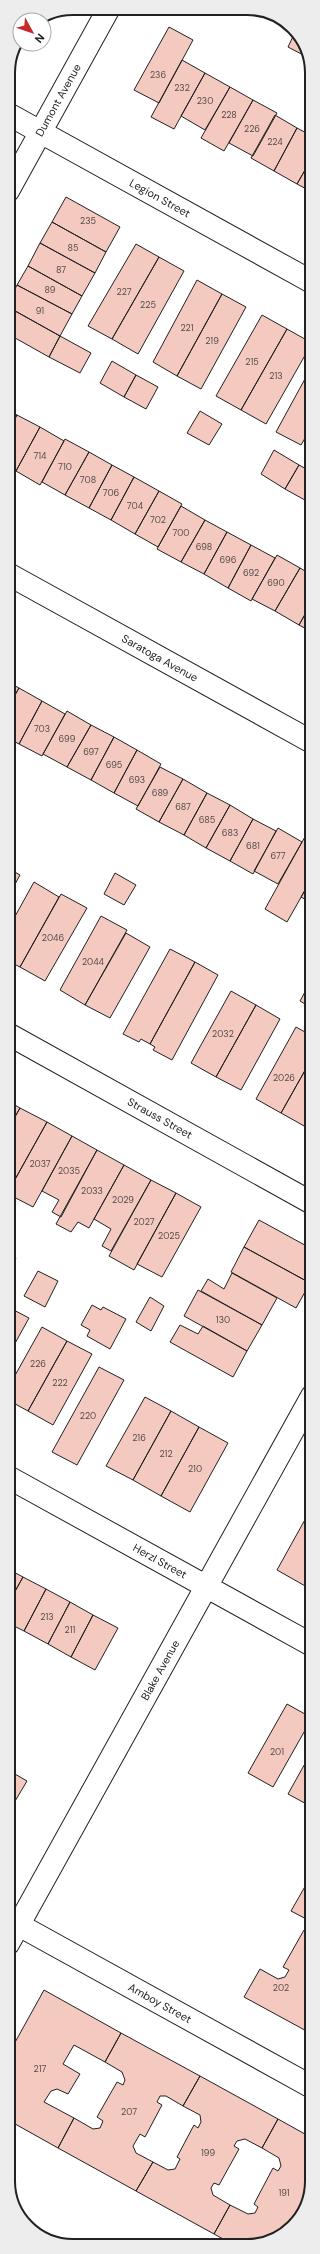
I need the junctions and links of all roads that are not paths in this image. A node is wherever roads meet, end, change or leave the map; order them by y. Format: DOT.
graph roads {
  1 [pos="105,15"];
  2 [pos="15,118"];
  3 [pos="41,132"];
  4 [pos="15,178"];
  5 [pos="305,278"];
  6 [pos="15,578"];
  7 [pos="305,738"];
  8 [pos="15,1038"];
  9 [pos="305,1198"];
  10 [pos="305,1409"];
  11 [pos="15,1481"];
  12 [pos="206,1586"];
  13 [pos="305,1641"];
  14 [pos="15,1920"];
  15 [pos="15,1923"];
  16 [pos="305,2083"];
  1 -- 3 [label="street, Dumont Avenue"];
  2 -- 3 [label="street, Legion Street"];
  3 -- 4 [label="street, Dumont Avenue"];
  3 -- 5 [label="street, Legion Street"];
  6 -- 7 [label="street, Saratoga Avenue"];
  8 -- 9 [label="street, Strauss Street"];
  10 -- 12 [label="street, Blake Avenue"];
  11 -- 12 [label="street, Herzl Street"];
  12 -- 13 [label="street, Herzl Street"];
  12 -- 14 [label="street, Blake Avenue"];
  15 -- 16 [label="street, Amboy Street"];
}
